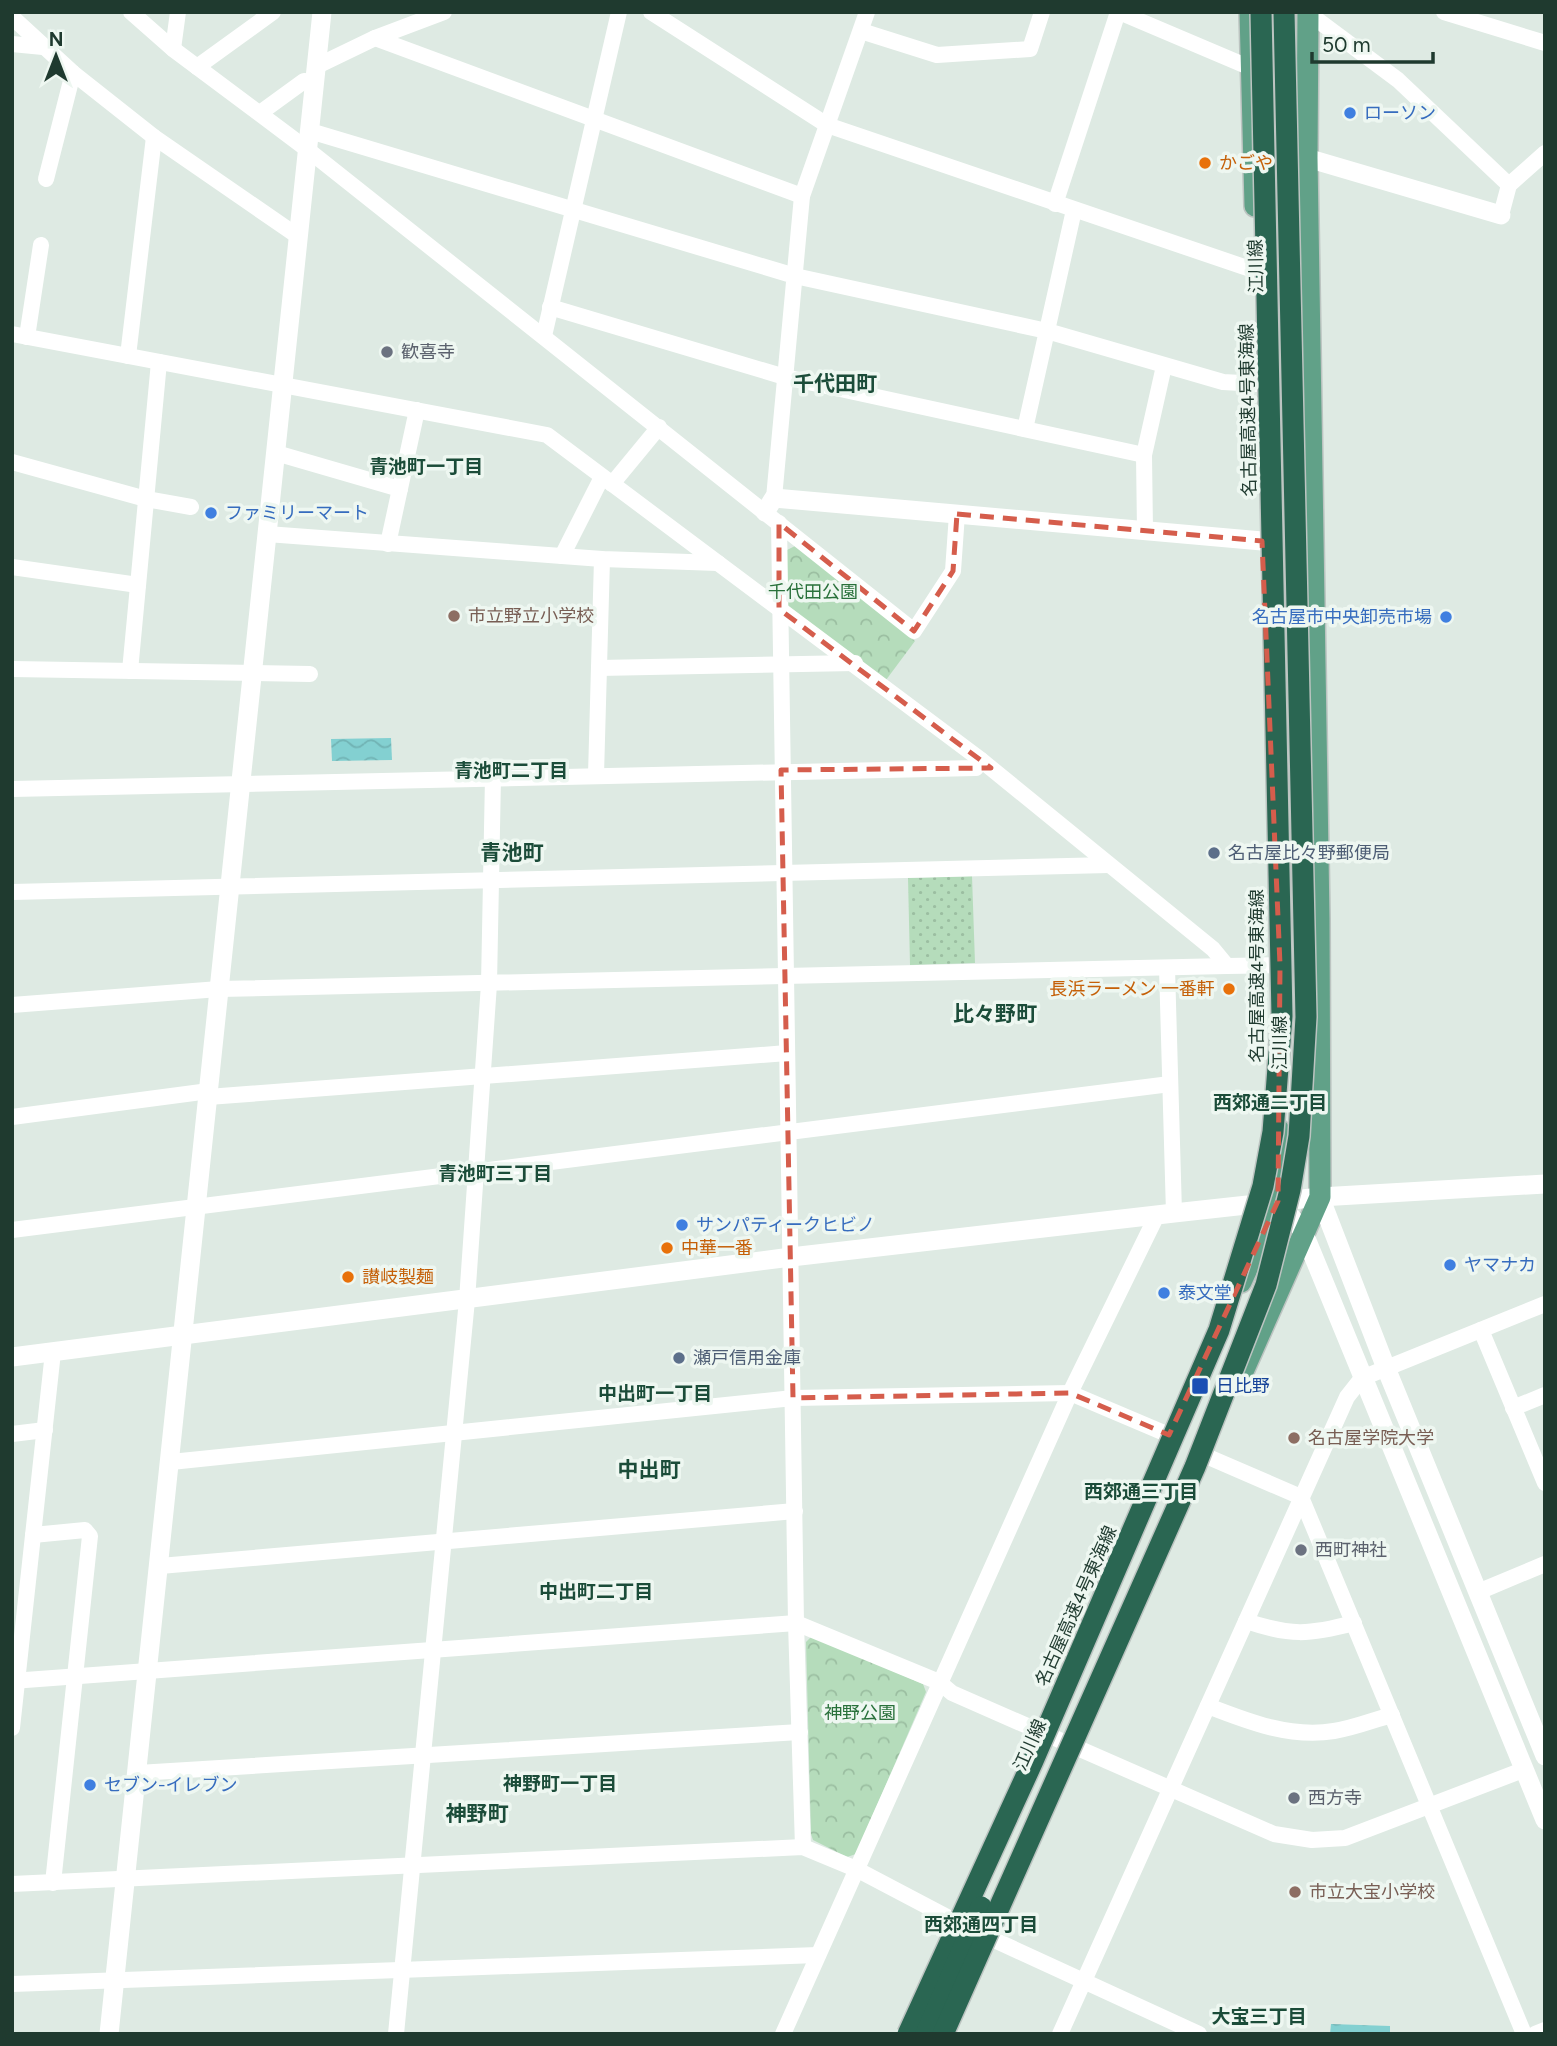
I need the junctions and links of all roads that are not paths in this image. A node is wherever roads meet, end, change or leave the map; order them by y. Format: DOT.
graph roads {
  1 [pos="131,12"];
  2 [pos="178,12"];
  3 [pos="273,12"];
  4 [pos="323,12"];
  5 [pos="444,12"];
  6 [pos="619,12"];
  7 [pos="651,12"];
  8 [pos="867,12"];
  9 [pos="1042,12"];
  10 [pos="1119,12"];
  11 [pos="1250,12"];
  12 [pos="1261,12"];
  13 [pos="1284,12"];
  14 [pos="1444,12"];
  15 [pos="1308,13"];
  16 [pos="12,17"];
  17 [pos="861,31"];
  18 [pos="375,38"];
  19 [pos="1545,43"];
  20 [pos="12,44"];
  21 [pos="43,47"];
  22 [pos="173,49"];
  23 [pos="197,67"];
  24 [pos="1251,68"];
  25 [pos="73,72"];
  26 [pos="316,74"];
  27 [pos="260,113"];
  28 [pos="594,119"];
  29 [pos="827,125"];
  30 [pos="155,137"];
  31 [pos="309,140"];
  32 [pos="1545,153"];
  33 [pos="1307,158"];
  34 [pos="46,179"];
  35 [pos="1509,185"];
  36 [pos="802,196"];
  37 [pos="1055,204"];
  38 [pos="573,210"];
  39 [pos="1074,210"];
  40 [pos="1501,215"];
  41 [pos="299,237"];
  42 [pos="41,245"];
  43 [pos="1256,271"];
  44 [pos="794,276"];
  45 [pos="550,307"];
  46 [pos="1047,331"];
  47 [pos="20,336"];
  48 [pos="544,336"];
  49 [pos="128,356"];
  50 [pos="159,362"];
  51 [pos="1164,366"];
  52 [pos="785,377"];
  53 [pos="1259,384"];
  54 [pos="283,386"];
  55 [pos="416,410"];
  56 [pos="659,427"];
  57 [pos="1025,429"];
  58 [pos="276,453"];
  59 [pos="1144,455"];
  60 [pos="12,462"];
  61 [pos="607,480"];
  62 [pos="400,489"];
  63 [pos="146,499"];
  64 [pos="191,507"];
  65 [pos="773,511"];
  66 [pos="957,514"];
  67 [pos="1145,531"];
  68 [pos="267,534"];
  69 [pos="1262,541"];
  70 [pos="388,544"];
  71 [pos="562,556"];
  72 [pos="602,559"];
  73 [pos="718,563"];
  74 [pos="12,567"];
  75 [pos="138,585"];
  76 [pos="779,609"];
  77 [pos="779,663"];
  78 [pos="855,663"];
  79 [pos="599,668"];
  80 [pos="12,669"];
  81 [pos="130,671"];
  82 [pos="252,673"];
  83 [pos="310,674"];
  84 [pos="981,760"];
  85 [pos="781,771"];
  86 [pos="596,775"];
  87 [pos="493,777"];
  88 [pos="240,783"];
  89 [pos="12,789"];
  90 [pos="1110,865"];
  91 [pos="783,874"];
  92 [pos="491,880"];
  93 [pos="230,887"];
  94 [pos="12,892"];
  95 [pos="1280,965"];
  96 [pos="1227,966"];
  97 [pos="1167,968"];
  98 [pos="785,977"];
  99 [pos="489,984"];
  100 [pos="219,989"];
  101 [pos="12,1006"];
  102 [pos="787,1053"];
  103 [pos="482,1076"];
  104 [pos="1170,1084"];
  105 [pos="209,1094"];
  106 [pos="12,1117"];
  107 [pos="788,1132"];
  108 [pos="476,1171"];
  109 [pos="1545,1184"];
  110 [pos="1320,1197"];
  111 [pos="1278,1201"];
  112 [pos="197,1207"];
  113 [pos="1165,1214"];
  114 [pos="12,1230"];
  115 [pos="1303,1231"];
  116 [pos="791,1257"];
  117 [pos="467,1300"];
  118 [pos="1545,1304"];
  119 [pos="1481,1330"];
  120 [pos="184,1335"];
  121 [pos="53,1352"];
  122 [pos="12,1357"];
  123 [pos="1386,1368"];
  124 [pos="1362,1378"];
  125 [pos="1070,1393"];
  126 [pos="1545,1395"];
  127 [pos="793,1398"];
  128 [pos="1514,1408"];
  129 [pos="45,1430"];
  130 [pos="455,1431"];
  131 [pos="12,1434"];
  132 [pos="1169,1435"];
  133 [pos="1206,1455"];
  134 [pos="171,1462"];
  135 [pos="1544,1480"];
  136 [pos="1301,1497"];
  137 [pos="794,1511"];
  138 [pos="33,1535"];
  139 [pos="445,1540"];
  140 [pos="1545,1564"];
  141 [pos="160,1566"];
  142 [pos="1478,1592"];
  143 [pos="1246,1621"];
  144 [pos="796,1623"];
  145 [pos="1354,1623"];
  146 [pos="435,1648"];
  147 [pos="149,1670"];
  148 [pos="75,1676"];
  149 [pos="15,1680"];
  150 [pos="939,1682"];
  151 [pos="1208,1706"];
  152 [pos="1392,1715"];
  153 [pos="12,1728"];
  154 [pos="1037,1730"];
  155 [pos="800,1732"];
  156 [pos="1077,1746"];
  157 [pos="1543,1746"];
  158 [pos="424,1755"];
  159 [pos="1523,1770"];
  160 [pos="138,1773"];
  161 [pos="1169,1790"];
  162 [pos="1431,1806"];
  163 [pos="1545,1820"];
  164 [pos="996,1841"];
  165 [pos="803,1847"];
  166 [pos="414,1866"];
  167 [pos="856,1869"];
  168 [pos="126,1881"];
  169 [pos="53,1883"];
  170 [pos="12,1884"];
  171 [pos="951,1919"];
  172 [pos="990,1938"];
  173 [pos="818,1955"];
  174 [pos="403,1970"];
  175 [pos="115,1980"];
  176 [pos="1084,1981"];
  177 [pos="12,1984"];
  178 [pos="1545,2030"];
  179 [pos="109,2034"];
  180 [pos="396,2034"];
  181 [pos="783,2034"];
  182 [pos="900,2034"];
  183 [pos="908,2034"];
  184 [pos="926,2034"];
  185 [pos="946,2034"];
  186 [pos="1060,2034"];
  187 [pos="1199,2034"];
  188 [pos="1524,2034"];
  189 [pos="1535,2034"];
  1 -- 22 [label="street"];
  2 -- 22 [label="street"];
  3 -- 23 [label="street"];
  4 -- 26 [label="street"];
  5 -- 18 [label="street"];
  6 -- 28 [label="street"];
  7 -- 29 [label="street"];
  8 -- 17 [label="street"];
  9 -- 17 [label="street"];
  10 -- 24 [label="street"];
  10 -- 37 [label="street"];
  11 -- 24 [label="main road, 江川線"];
  12 -- 164 [label="highway, 名古屋高速4号東海線, bridge"];
  13 -- 185 [label="highway, bridge"];
  14 -- 19 [label="street"];
  15 -- 33 [label="main road"];
  15 -- 35 [label="street"];
  16 -- 21 [label="street"];
  17 -- 29 [label="street"];
  18 -- 26 [label="street"];
  18 -- 28 [label="street"];
  20 -- 21 [label="street"];
  21 -- 25 [label="street"];
  22 -- 23 [label="street"];
  23 -- 27 [label="street"];
  24 -- 43 [label="main road, 江川線"];
  25 -- 30 [label="street"];
  25 -- 34 [label="street"];
  26 -- 27 [label="street"];
  26 -- 31 [label="street"];
  27 -- 31 [label="street"];
  28 -- 36 [label="street"];
  28 -- 38 [label="street"];
  29 -- 36 [label="street"];
  29 -- 37 [label="street"];
  30 -- 41 [label="street"];
  30 -- 49 [label="street"];
  31 -- 38 [label="street"];
  31 -- 41 [label="street"];
  31 -- 48 [label="street"];
  32 -- 35 [label="street"];
  33 -- 40 [label="street"];
  33 -- 110 [label="main road"];
  35 -- 40 [label="street"];
  36 -- 44 [label="street"];
  37 -- 39 [label="street"];
  38 -- 44 [label="street"];
  38 -- 45 [label="street"];
  39 -- 43 [label="street"];
  39 -- 46 [label="street"];
  41 -- 54 [label="street"];
  42 -- 47 [label="street"];
  43 -- 53 [label="main road, 江川線"];
  44 -- 46 [label="street"];
  44 -- 52 [label="street"];
  45 -- 48 [label="street"];
  45 -- 52 [label="street"];
  46 -- 51 [label="street"];
  46 -- 57 [label="street"];
  47 -- 49 [label="street"];
  48 -- 56 [label="street"];
  49 -- 50 [label="street"];
  50 -- 54 [label="street"];
  50 -- 63 [label="street"];
  51 -- 53 [label="street"];
  51 -- 59 [label="street"];
  52 -- 57 [label="street"];
  52 -- 65 [label="street"];
  53 -- 69 [label="main road, 江川線"];
  54 -- 55 [label="street"];
  54 -- 58 [label="street"];
  55 -- 61 [label="street"];
  55 -- 62 [label="street"];
  56 -- 61 [label="street"];
  56 -- 65 [label="street"];
  57 -- 59 [label="street"];
  58 -- 62 [label="street"];
  58 -- 68 [label="street"];
  59 -- 67 [label="street"];
  60 -- 63 [label="street"];
  61 -- 71 [label="street"];
  61 -- 73 [label="street"];
  62 -- 70 [label="street"];
  63 -- 64 [label="street"];
  63 -- 75 [label="street"];
  65 -- 66 [label="street"];
  65 -- 66 [label="street"];
  65 -- 76 [label="street"];
  66 -- 67 [label="street"];
  67 -- 69 [label="street"];
  68 -- 70 [label="street"];
  68 -- 82 [label="street"];
  69 -- 95 [label="main road, 江川線"];
  70 -- 71 [label="street"];
  71 -- 72 [label="street"];
  72 -- 73 [label="street"];
  72 -- 79 [label="street"];
  73 -- 76 [label="street"];
  74 -- 75 [label="street"];
  75 -- 81 [label="street"];
  76 -- 77 [label="street"];
  76 -- 78 [label="street"];
  77 -- 78 [label="street"];
  77 -- 79 [label="street"];
  77 -- 85 [label="street"];
  78 -- 84 [label="street"];
  79 -- 86 [label="street"];
  80 -- 81 [label="street"];
  81 -- 82 [label="street"];
  82 -- 83 [label="street"];
  82 -- 88 [label="street"];
  84 -- 85 [label="street"];
  84 -- 90 [label="street"];
  85 -- 86 [label="street"];
  85 -- 91 [label="street"];
  86 -- 87 [label="street"];
  87 -- 88 [label="street"];
  87 -- 92 [label="street"];
  88 -- 89 [label="street"];
  88 -- 93 [label="street"];
  90 -- 91 [label="street"];
  90 -- 96 [label="street"];
  91 -- 92 [label="street"];
  91 -- 98 [label="street"];
  92 -- 93 [label="street"];
  92 -- 99 [label="street"];
  93 -- 94 [label="street"];
  93 -- 100 [label="street"];
  95 -- 96 [label="street"];
  95 -- 111 [label="main road, 江川線"];
  96 -- 97 [label="street"];
  97 -- 98 [label="street"];
  97 -- 104 [label="street"];
  98 -- 99 [label="street"];
  98 -- 102 [label="street"];
  99 -- 100 [label="street"];
  99 -- 103 [label="street"];
  100 -- 101 [label="street"];
  100 -- 105 [label="street"];
  102 -- 103 [label="street"];
  102 -- 107 [label="street"];
  103 -- 105 [label="street"];
  103 -- 108 [label="street"];
  104 -- 107 [label="street"];
  104 -- 113 [label="street"];
  105 -- 106 [label="street"];
  105 -- 112 [label="street"];
  107 -- 108 [label="street"];
  107 -- 116 [label="street"];
  108 -- 112 [label="street"];
  108 -- 117 [label="street"];
  109 -- 110 [label="street"];
  110 -- 111 [label="street"];
  110 -- 115 [label="main road"];
  110 -- 123 [label="street"];
  111 -- 113 [label="street"];
  111 -- 115 [label="street"];
  111 -- 132 [label="main road, 江川線"];
  112 -- 114 [label="street"];
  112 -- 120 [label="street"];
  113 -- 116 [label="street"];
  113 -- 125 [label="street"];
  115 -- 124 [label="street"];
  115 -- 133 [label="main road"];
  116 -- 117 [label="street"];
  116 -- 127 [label="street"];
  117 -- 120 [label="street"];
  117 -- 130 [label="street"];
  118 -- 119 [label="street"];
  119 -- 123 [label="street"];
  119 -- 128 [label="street"];
  120 -- 121 [label="street"];
  120 -- 134 [label="street"];
  121 -- 122 [label="street"];
  121 -- 129 [label="street"];
  123 -- 124 [label="street"];
  123 -- 142 [label="street"];
  124 -- 136 [label="street"];
  124 -- 159 [label="street"];
  125 -- 127 [label="street"];
  125 -- 132 [label="street"];
  125 -- 150 [label="street"];
  126 -- 128 [label="street"];
  127 -- 130 [label="street"];
  127 -- 137 [label="street"];
  128 -- 135 [label="street"];
  129 -- 131 [label="street"];
  129 -- 138 [label="street"];
  130 -- 134 [label="street"];
  130 -- 139 [label="street"];
  132 -- 154 [label="main road, 江川線"];
  133 -- 136 [label="street"];
  133 -- 156 [label="main road"];
  134 -- 141 [label="street"];
  136 -- 143 [label="street"];
  136 -- 145 [label="street"];
  137 -- 139 [label="street"];
  137 -- 144 [label="street"];
  138 -- 148 [label="street"];
  138 -- 149 [label="street"];
  139 -- 141 [label="street"];
  139 -- 146 [label="street"];
  140 -- 142 [label="street"];
  141 -- 147 [label="street"];
  142 -- 157 [label="street"];
  143 -- 145 [label="street"];
  143 -- 151 [label="street"];
  144 -- 146 [label="street"];
  144 -- 150 [label="street"];
  144 -- 155 [label="street"];
  145 -- 152 [label="street"];
  146 -- 147 [label="street"];
  146 -- 158 [label="street"];
  147 -- 148 [label="street"];
  147 -- 160 [label="street"];
  148 -- 149 [label="street"];
  148 -- 169 [label="street"];
  149 -- 153 [label="street"];
  150 -- 154 [label="street"];
  150 -- 167 [label="street"];
  151 -- 152 [label="street"];
  151 -- 161 [label="street"];
  152 -- 162 [label="street"];
  154 -- 156 [label="street"];
  154 -- 171 [label="main road, 江川線"];
  155 -- 158 [label="street"];
  155 -- 165 [label="street"];
  156 -- 161 [label="street"];
  156 -- 172 [label="main road"];
  158 -- 160 [label="street"];
  158 -- 166 [label="street"];
  159 -- 162 [label="street"];
  159 -- 163 [label="street"];
  160 -- 168 [label="street"];
  161 -- 162 [label="street"];
  161 -- 176 [label="street"];
  162 -- 188 [label="street"];
  164 -- 183 [label="highway, 名古屋高速4号東海線, bridge"];
  164 -- 184 [label="highway, bridge"];
  165 -- 166 [label="street"];
  165 -- 167 [label="street"];
  166 -- 168 [label="street"];
  166 -- 174 [label="street"];
  167 -- 171 [label="street"];
  167 -- 173 [label="street"];
  168 -- 169 [label="street"];
  168 -- 175 [label="street"];
  169 -- 170 [label="street"];
  171 -- 182 [label="main road, 江川線"];
  172 -- 176 [label="street"];
  172 -- 185 [label="main road"];
  173 -- 174 [label="street"];
  173 -- 181 [label="street"];
  174 -- 175 [label="street"];
  174 -- 180 [label="street"];
  175 -- 177 [label="street"];
  175 -- 179 [label="street"];
  176 -- 186 [label="street"];
  176 -- 187 [label="street"];
  178 -- 189 [label="street"];
}
